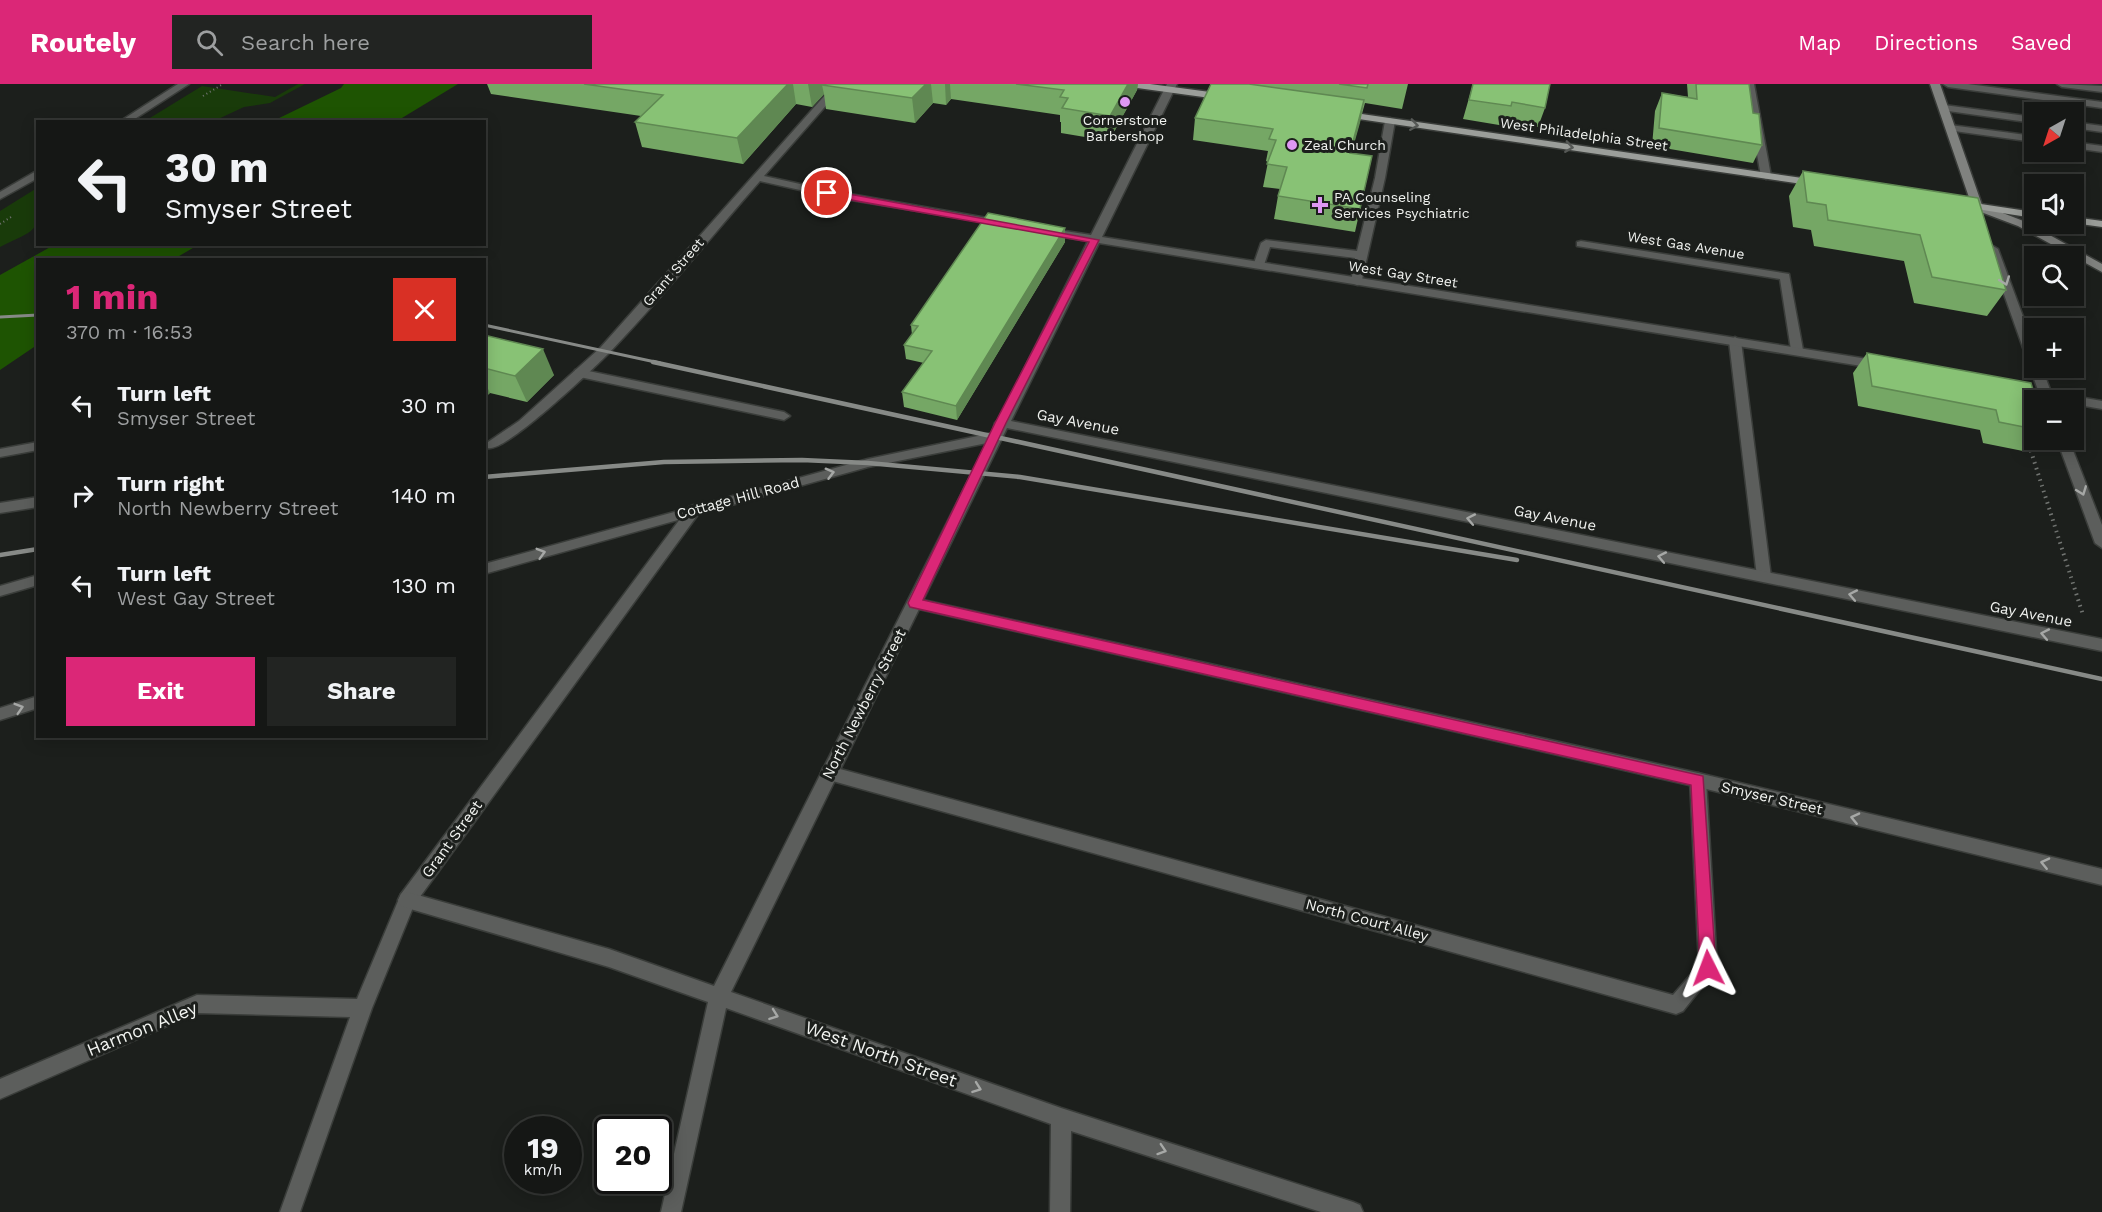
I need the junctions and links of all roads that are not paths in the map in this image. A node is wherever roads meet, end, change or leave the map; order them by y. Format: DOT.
graph roads {
  1 [pos="184,84"];
  2 [pos="840,84"];
  3 [pos="1130,84"];
  4 [pos="1749,84"];
  5 [pos="1935,84"];
  6 [pos="1948,84"];
  7 [pos="2062,84"];
  8 [pos="1170,87"];
  9 [pos="2102,89"];
  10 [pos="1238,99"];
  11 [pos="2102,105"];
  12 [pos="1944,108"];
  13 [pos="1332,113"];
  14 [pos="2024,119"];
  15 [pos="126,120"];
  16 [pos="1390,121"];
  17 [pos="2084,127"];
  18 [pos="1950,128"];
  19 [pos="2102,129"];
  20 [pos="2024,138"];
  21 [pos="2084,147"];
  22 [pos="2102,149"];
  23 [pos="36,174"];
  24 [pos="1766,176"];
  25 [pos="756,177"];
  26 [pos="1824,184"];
  27 [pos="0,196"];
  28 [pos="1954,203"];
  29 [pos="1979,212"];
  30 [pos="2024,214"];
  31 [pos="2084,222"];
  32 [pos="2102,224"];
  33 [pos="1011,225"];
  34 [pos="1034,229"];
  35 [pos="1095,240"];
  36 [pos="1990,240"];
  37 [pos="1581,244"];
  38 [pos="1361,255"];
  39 [pos="1258,266"];
  40 [pos="2102,269"];
  41 [pos="1357,282"];
  42 [pos="2024,334"];
  43 [pos="1735,341"];
  44 [pos="1797,350"];
  45 [pos="1888,367"];
  46 [pos="579,373"];
  47 [pos="2001,387"];
  48 [pos="2024,392"];
  49 [pos="2084,403"];
  50 [pos="2102,405"];
  51 [pos="784,417"];
  52 [pos="998,430"];
  53 [pos="493,445"];
  54 [pos="36,446"];
  55 [pos="2067,450"];
  56 [pos="0,453"];
  57 [pos="36,502"];
  58 [pos="0,508"];
  59 [pos="694,510"];
  60 [pos="2102,543"];
  61 [pos="486,568"];
  62 [pos="1764,577"];
  63 [pos="36,581"];
  64 [pos="0,591"];
  65 [pos="914,603"];
  66 [pos="2096,644"];
  67 [pos="36,703"];
  68 [pos="0,714"];
  69 [pos="829,773"];
  70 [pos="1698,780"];
  71 [pos="2102,877"];
  72 [pos="407,900"];
  73 [pos="719,996"];
  74 [pos="363,1008"];
  75 [pos="0,1089"];
  76 [pos="1061,1118"];
  77 [pos="290,1212"];
  78 [pos="671,1212"];
  79 [pos="1060,1212"];
  80 [pos="1353,1212"];
  1 -- 15 [label="street"];
  2 -- 25 [label="street, Grant Street"];
  3 -- 8 [label="main road"];
  4 -- 24 [label="street"];
  5 -- 12 [label="main road"];
  6 -- 11 [label="street"];
  7 -- 9 [label="street"];
  8 -- 10 [label="main road"];
  8 -- 35 [label="street, North Newberry Street"];
  12 -- 14 [label="street"];
  12 -- 18 [label="main road"];
  13 -- 16 [label="main road, West Philadelphia Street"];
  16 -- 24 [label="main road, West Philadelphia Street, one-way"];
  16 -- 38 [label="street"];
  17 -- 19 [label="street"];
  18 -- 20 [label="street"];
  18 -- 29 [label="main road"];
  21 -- 22 [label="street"];
  23 -- 27 [label="street"];
  24 -- 26 [label="main road, West Philadelphia Street"];
  25 -- 33 [label="street"];
  25 -- 46 [label="street, Grant Street"];
  28 -- 29 [label="main road"];
  29 -- 30 [label="main road"];
  29 -- 40 [label="main road"];
  31 -- 32 [label="main road"];
  34 -- 35 [label="street, West Gay Street"];
  35 -- 39 [label="street, West Gay Street"];
  35 -- 52 [label="street, North Newberry Street"];
  36 -- 42 [label="street, one-way"];
  37 -- 44 [label="street, West Gas Avenue"];
  38 -- 39 [label="street"];
  38 -- 41 [label="street"];
  39 -- 41 [label="street, West Gay Street"];
  41 -- 43 [label="street, West Gay Street"];
  43 -- 44 [label="street, West Gay Street"];
  43 -- 62 [label="street"];
  44 -- 45 [label="street, West Gay Street"];
  46 -- 51 [label="street"];
  46 -- 53 [label="street, Grant Street"];
  47 -- 48 [label="street"];
  49 -- 50 [label="street"];
  59 -- 52 [label="street, Cottage Hill Road, one-way"];
  62 -- 52 [label="street, Gay Avenue, one-way"];
  52 -- 65 [label="street, North Newberry Street"];
  54 -- 56 [label="street"];
  55 -- 60 [label="street, one-way"];
  57 -- 58 [label="street"];
  61 -- 59 [label="street, Cottage Hill Road, one-way"];
  59 -- 72 [label="street, Grant Street"];
  66 -- 62 [label="street, Gay Avenue, one-way"];
  63 -- 64 [label="street"];
  65 -- 69 [label="street, North Newberry Street"];
  65 -- 70 [label="street, Smyser Street"];
  68 -- 67 [label="street, one-way"];
  69 -- 70 [label="street, North Court Alley"];
  69 -- 73 [label="street, North Newberry Street"];
  71 -- 70 [label="street, Smyser Street, one-way"];
  72 -- 73 [label="street, West North Street"];
  72 -- 74 [label="street, Grant Street"];
  73 -- 76 [label="street, West North Street, one-way"];
  73 -- 78 [label="street, North Newberry Street"];
  74 -- 75 [label="street, Harmon Alley"];
  74 -- 77 [label="street, Grant Street"];
  76 -- 79 [label="street"];
  76 -- 80 [label="street, West North Street, one-way"];
}
